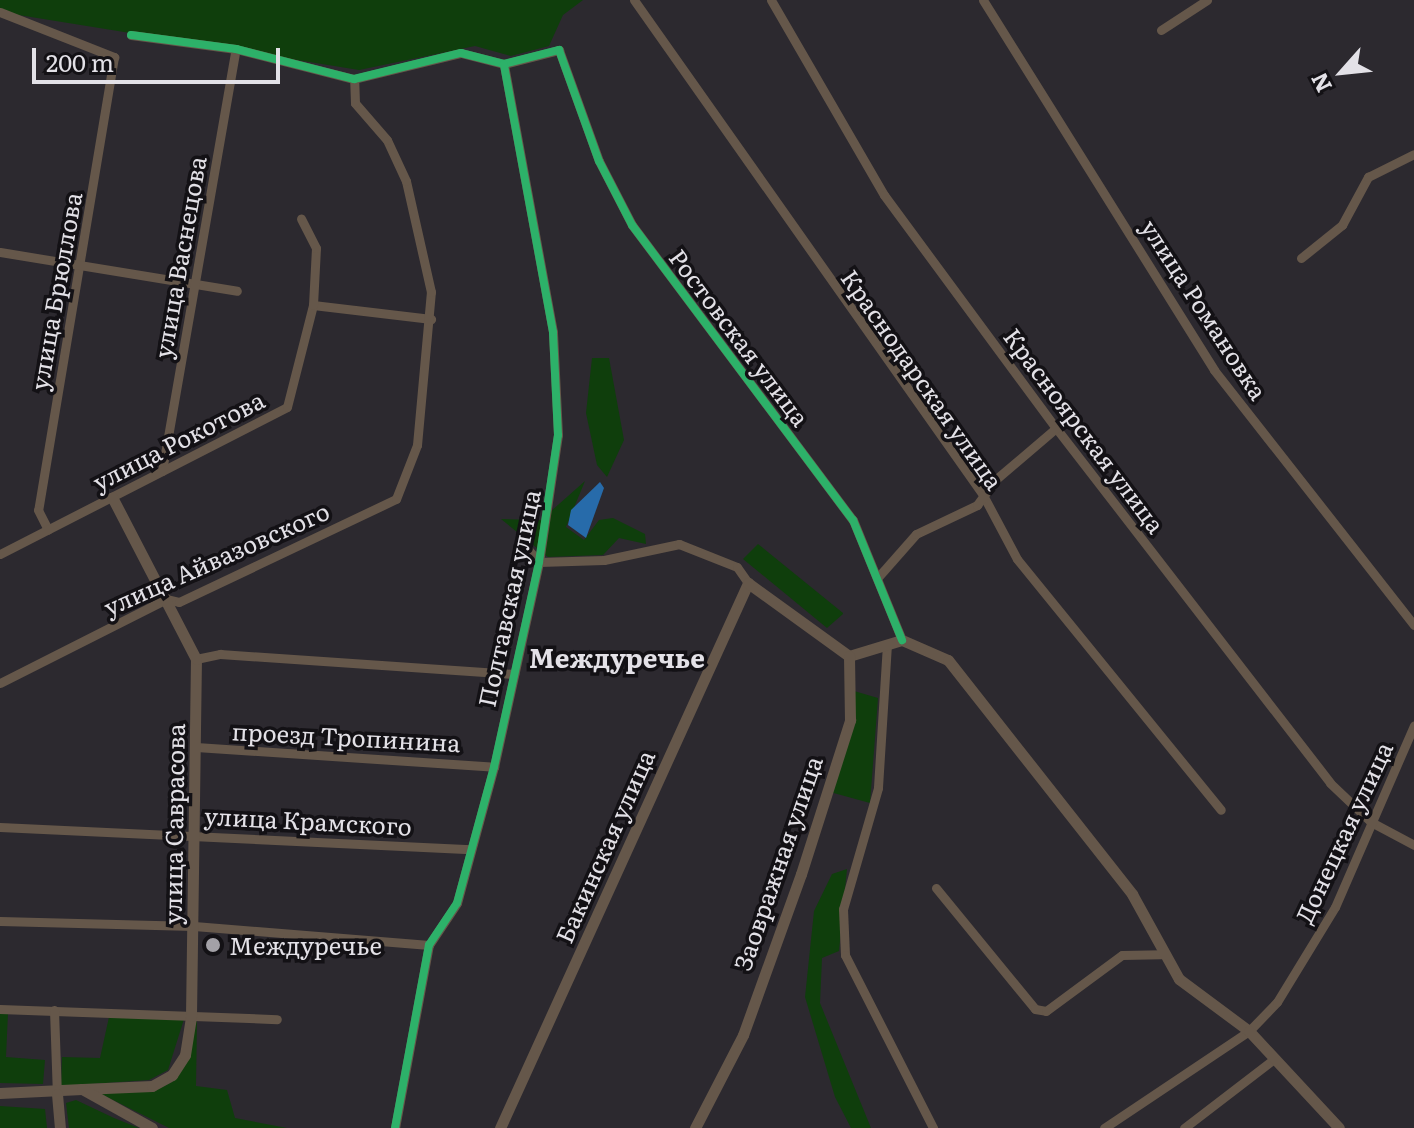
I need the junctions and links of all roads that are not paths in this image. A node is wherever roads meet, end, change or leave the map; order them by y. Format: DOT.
graph roads {
  1 [pos="634,0"];
  2 [pos="771,0"];
  3 [pos="983,0"];
  4 [pos="1207,0"];
  5 [pos="0,12"];
  6 [pos="1161,30"];
  7 [pos="131,35"];
  8 [pos="236,49"];
  9 [pos="504,64"];
  10 [pos="354,79"];
  11 [pos="1414,154"];
  12 [pos="301,219"];
  13 [pos="0,252"];
  14 [pos="1301,258"];
  15 [pos="79,265"];
  16 [pos="195,284"];
  17 [pos="237,291"];
  18 [pos="313,305"];
  19 [pos="431,319"];
  20 [pos="1056,428"];
  21 [pos="162,471"];
  22 [pos="983,495"];
  23 [pos="112,497"];
  24 [pos="48,530"];
  25 [pos="526,547"];
  26 [pos="0,554"];
  27 [pos="539,562"];
  28 [pos="879,576"];
  29 [pos="748,583"];
  30 [pos="166,599"];
  31 [pos="1414,625"];
  32 [pos="902,640"];
  33 [pos="887,644"];
  34 [pos="849,656"];
  35 [pos="196,659"];
  36 [pos="514,674"];
  37 [pos="0,683"];
  38 [pos="1414,725"];
  39 [pos="196,747"];
  40 [pos="494,767"];
  41 [pos="1221,810"];
  42 [pos="1371,822"];
  43 [pos="0,827"];
  44 [pos="197,833"];
  45 [pos="1414,845"];
  46 [pos="470,849"];
  47 [pos="936,888"];
  48 [pos="0,921"];
  49 [pos="194,926"];
  50 [pos="429,945"];
  51 [pos="1161,954"];
  52 [pos="0,1009"];
  53 [pos="54,1010"];
  54 [pos="191,1016"];
  55 [pos="277,1019"];
  56 [pos="1249,1031"];
  57 [pos="1274,1059"];
  58 [pos="82,1089"];
  59 [pos="0,1093"];
  60 [pos="57,1094"];
  61 [pos="60,1128"];
  62 [pos="152,1128"];
  63 [pos="395,1128"];
  64 [pos="500,1128"];
  65 [pos="695,1128"];
  66 [pos="933,1128"];
  67 [pos="1104,1128"];
  68 [pos="1184,1128"];
  69 [pos="1339,1128"];
  1 -- 22 [label="street, Краснодарская улица"];
  2 -- 20 [label="street, Красноярская улица"];
  3 -- 31 [label="street, улица Романовка"];
  4 -- 6 [label="street"];
  5 -- 15 [label="street, улица Брюллова"];
  7 -- 8 [label="street"];
  8 -- 10 [label="street"];
  8 -- 16 [label="street, улица Васнецова"];
  9 -- 10 [label="street"];
  9 -- 27 [label="street, Полтавская улица"];
  9 -- 28 [label="street, Ростовская улица"];
  10 -- 19 [label="street, улица Айвазовского"];
  11 -- 14 [label="street"];
  12 -- 18 [label="street, улица Рокотова"];
  13 -- 15 [label="street"];
  15 -- 16 [label="street"];
  15 -- 24 [label="street, улица Брюллова"];
  16 -- 17 [label="street"];
  16 -- 21 [label="street, улица Васнецова"];
  18 -- 19 [label="street"];
  18 -- 21 [label="street, улица Рокотова"];
  19 -- 30 [label="street, улица Айвазовского"];
  20 -- 22 [label="street"];
  20 -- 42 [label="street, Красноярская улица"];
  21 -- 23 [label="street, улица Рокотова"];
  22 -- 28 [label="street"];
  22 -- 41 [label="street, Краснодарская улица"];
  23 -- 24 [label="street, улица Рокотова"];
  23 -- 30 [label="street, улица Саврасова"];
  24 -- 26 [label="street, улица Рокотова"];
  25 -- 27 [label="street"];
  27 -- 29 [label="street, Полтавская улица"];
  27 -- 36 [label="street, Полтавская улица"];
  28 -- 32 [label="street, Ростовская улица"];
  29 -- 34 [label="street"];
  29 -- 64 [label="street, Бакинская улица"];
  30 -- 35 [label="street, улица Саврасова"];
  30 -- 37 [label="street, улица Айвазовского"];
  32 -- 33 [label="street"];
  32 -- 51 [label="street"];
  33 -- 34 [label="street"];
  33 -- 66 [label="street"];
  34 -- 65 [label="street, Заовражная улица"];
  35 -- 36 [label="street"];
  35 -- 39 [label="street, улица Саврасова"];
  36 -- 40 [label="street, Полтавская улица"];
  38 -- 42 [label="street, Донецкая улица"];
  39 -- 40 [label="street, проезд Тропинина"];
  39 -- 44 [label="street, улица Саврасова"];
  40 -- 46 [label="street, Полтавская улица"];
  42 -- 45 [label="street, Красноярская улица"];
  42 -- 56 [label="street, Донецкая улица"];
  43 -- 44 [label="street, улица Крамского"];
  44 -- 46 [label="street, улица Крамского"];
  44 -- 49 [label="street, улица Саврасова"];
  46 -- 50 [label="street, Полтавская улица"];
  47 -- 51 [label="street"];
  48 -- 49 [label="street"];
  49 -- 50 [label="street"];
  49 -- 54 [label="street, улица Саврасова"];
  50 -- 63 [label="street, Полтавская улица"];
  51 -- 56 [label="street"];
  52 -- 53 [label="street"];
  53 -- 54 [label="street"];
  53 -- 60 [label="street"];
  54 -- 55 [label="street"];
  54 -- 58 [label="street, улица Саврасова"];
  56 -- 57 [label="street"];
  56 -- 67 [label="street, Донецкая улица"];
  57 -- 68 [label="street"];
  57 -- 69 [label="street"];
  58 -- 60 [label="street, улица Саврасова"];
  58 -- 62 [label="street"];
  59 -- 60 [label="street, улица Саврасова"];
  60 -- 61 [label="street"];
}
